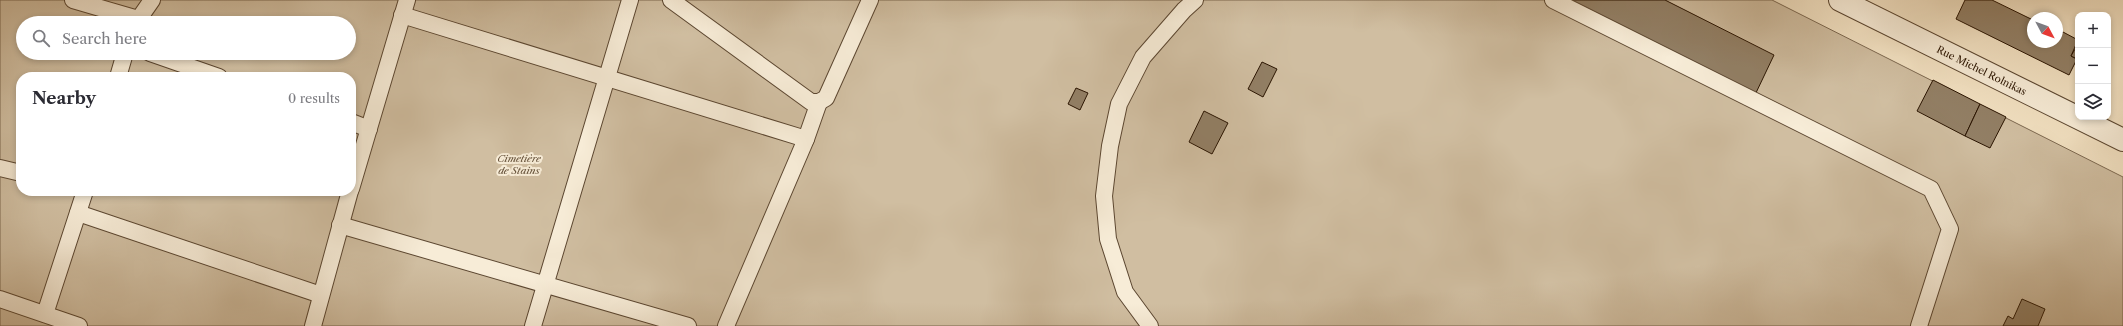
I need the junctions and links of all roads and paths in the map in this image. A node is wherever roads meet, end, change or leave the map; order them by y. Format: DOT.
graph roads {
  1 [pos="73,0"];
  2 [pos="152,0"];
  3 [pos="630,0"];
  4 [pos="671,0"];
  5 [pos="870,0"];
  6 [pos="1195,0"];
  7 [pos="1553,0"];
  8 [pos="1840,0"];
  9 [pos="404,7"];
  10 [pos="122,16"];
  11 [pos="141,16"];
  12 [pos="123,60"];
  13 [pos="170,60"];
  14 [pos="119,72"];
  15 [pos="205,72"];
  16 [pos="607,78"];
  17 [pos="819,102"];
  18 [pos="356,124"];
  19 [pos="369,129"];
  20 [pos="806,139"];
  21 [pos="2123,140"];
  22 [pos="0,168"];
  23 [pos="16,172"];
  24 [pos="356,173"];
  25 [pos="83,196"];
  26 [pos="349,196"];
  27 [pos="78,213"];
  28 [pos="340,225"];
  29 [pos="545,285"];
  30 [pos="321,295"];
  31 [pos="0,299"];
  32 [pos="45,314"];
  33 [pos="79,326"];
  34 [pos="313,326"];
  35 [pos="532,326"];
  36 [pos="688,326"];
  37 [pos="726,326"];
  38 [pos="1150,326"];
  39 [pos="1919,326"];
  1 -- 10 [label="lane"];
  2 -- 11 [label="lane"];
  3 -- 16 [label="lane"];
  4 -- 17 [label="lane"];
  5 -- 17 [label="lane"];
  6 -- 38 [label="lane"];
  7 -- 39 [label="lane"];
  8 -- 21 [label="street, Rue Michel Rolnikas"];
  9 -- 16 [label="lane"];
  9 -- 19 [label="lane"];
  12 -- 14 [label="lane"];
  13 -- 15 [label="lane"];
  16 -- 20 [label="lane"];
  16 -- 29 [label="lane"];
  17 -- 20 [label="lane"];
  18 -- 19 [label="lane"];
  19 -- 24 [label="lane"];
  20 -- 37 [label="lane"];
  22 -- 23 [label="lane"];
  25 -- 27 [label="lane"];
  26 -- 28 [label="lane"];
  27 -- 30 [label="lane"];
  27 -- 32 [label="lane"];
  28 -- 29 [label="lane"];
  28 -- 30 [label="lane"];
  29 -- 35 [label="lane"];
  29 -- 36 [label="lane"];
  30 -- 34 [label="lane"];
  31 -- 32 [label="lane"];
  32 -- 33 [label="lane"];
}
